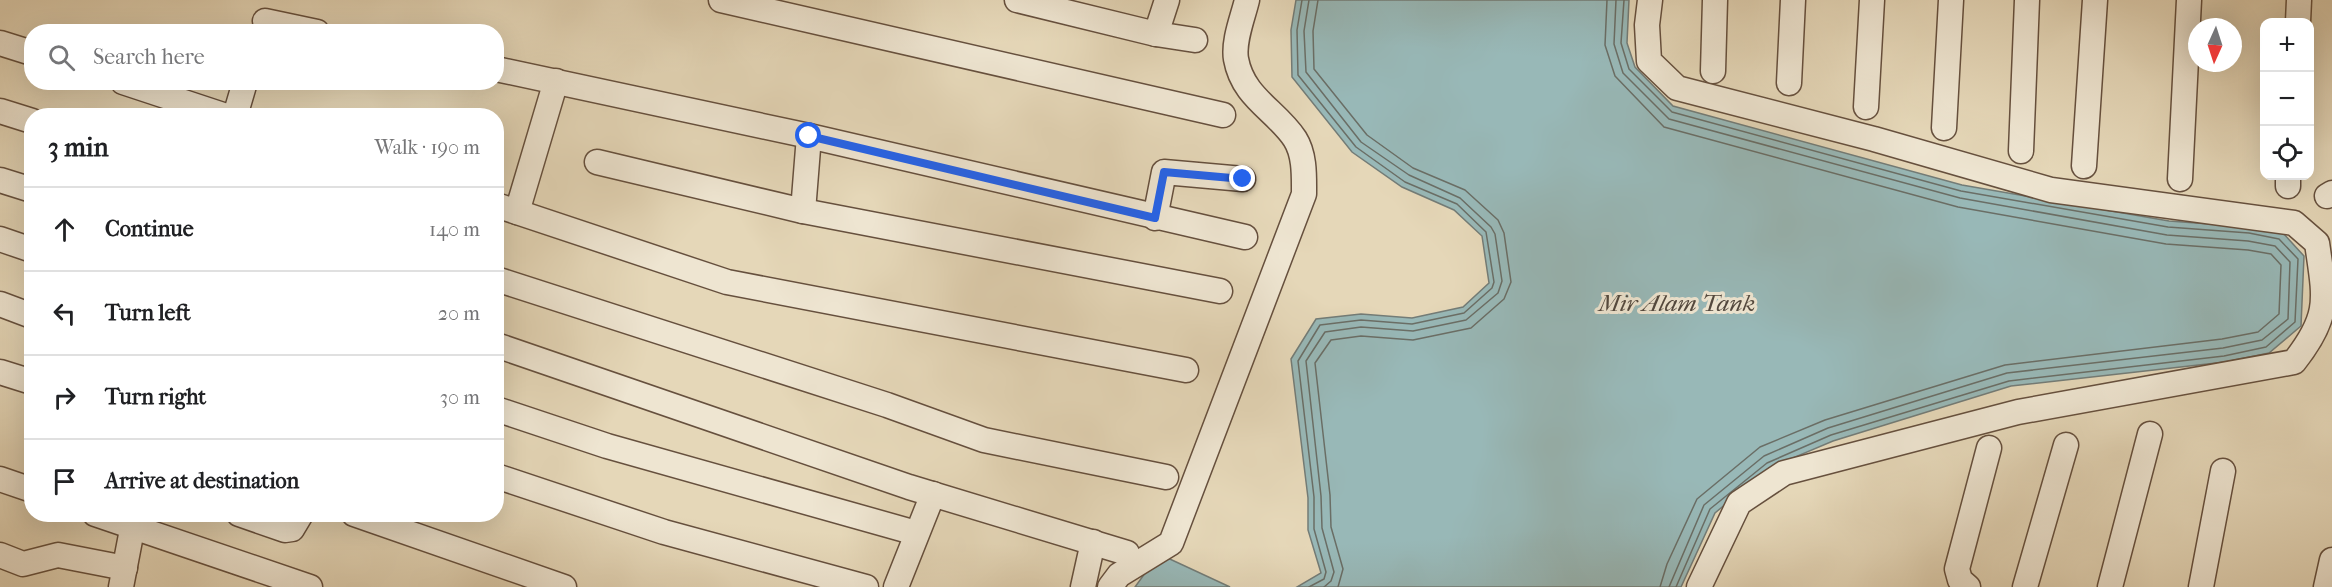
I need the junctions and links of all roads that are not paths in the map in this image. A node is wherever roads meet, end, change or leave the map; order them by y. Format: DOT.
graph roads {
  1 [pos="721,0"];
  2 [pos="1017,0"];
  3 [pos="1167,0"];
  4 [pos="1247,0"];
  5 [pos="1650,0"];
  6 [pos="1715,0"];
  7 [pos="1793,0"];
  8 [pos="1872,0"];
  9 [pos="1951,0"];
  10 [pos="2027,0"];
  11 [pos="2095,0"];
  12 [pos="2189,0"];
  13 [pos="2299,0"];
  14 [pos="1094,9"];
  15 [pos="265,17"];
  16 [pos="2298,18"];
  17 [pos="289,24"];
  18 [pos="1156,34"];
  19 [pos="1195,40"];
  20 [pos="0,43"];
  21 [pos="24,50"];
  22 [pos="504,71"];
  23 [pos="1713,71"];
  24 [pos="556,81"];
  25 [pos="1790,83"];
  26 [pos="147,90"];
  27 [pos="243,90"];
  28 [pos="1866,107"];
  29 [pos="202,108"];
  30 [pos="237,108"];
  31 [pos="0,111"];
  32 [pos="1223,115"];
  33 [pos="24,118"];
  34 [pos="1944,128"];
  35 [pos="809,136"];
  36 [pos="2021,151"];
  37 [pos="597,162"];
  38 [pos="2084,166"];
  39 [pos="1243,179"];
  40 [pos="2180,179"];
  41 [pos="0,180"];
  42 [pos="24,188"];
  43 [pos="507,209"];
  44 [pos="803,212"];
  45 [pos="1155,218"];
  46 [pos="1245,237"];
  47 [pos="0,239"];
  48 [pos="24,247"];
  49 [pos="504,282"];
  50 [pos="1220,291"];
  51 [pos="0,304"];
  52 [pos="24,313"];
  53 [pos="504,348"];
  54 [pos="1186,369"];
  55 [pos="0,372"];
  56 [pos="24,380"];
  57 [pos="504,411"];
  58 [pos="2150,434"];
  59 [pos="2066,445"];
  60 [pos="1989,448"];
  61 [pos="2223,471"];
  62 [pos="1166,477"];
  63 [pos="0,478"];
  64 [pos="504,479"];
  65 [pos="24,487"];
  66 [pos="933,494"];
  67 [pos="134,522"];
  68 [pos="137,522"];
  69 [pos="262,522"];
  70 [pos="296,522"];
  71 [pos="377,522"];
  72 [pos="916,533"];
  73 [pos="1093,542"];
  74 [pos="1127,553"];
  75 [pos="0,555"];
  76 [pos="2332,560"];
  77 [pos="123,577"];
  78 [pos="803,579"];
  79 [pos="310,587"];
  80 [pos="564,587"];
  81 [pos="866,587"];
  82 [pos="896,587"];
  83 [pos="1083,587"];
  84 [pos="1110,587"];
  85 [pos="1699,587"];
  86 [pos="1968,587"];
  87 [pos="2025,587"];
  88 [pos="2110,587"];
  89 [pos="2201,587"];
  90 [pos="2326,587"];
  1 -- 32 [label="street"];
  2 -- 14 [label="street"];
  3 -- 18 [label="street"];
  4 -- 84 [label="street"];
  5 -- 85 [label="street"];
  6 -- 23 [label="street"];
  7 -- 25 [label="street"];
  8 -- 28 [label="street"];
  9 -- 34 [label="street"];
  10 -- 36 [label="street"];
  11 -- 38 [label="street"];
  12 -- 40 [label="street"];
  13 -- 16 [label="street"];
  14 -- 18 [label="street"];
  15 -- 17 [label="street"];
  18 -- 19 [label="street"];
  20 -- 21 [label="street"];
  22 -- 24 [label="street"];
  24 -- 35 [label="street"];
  24 -- 43 [label="street"];
  26 -- 29 [label="street"];
  27 -- 30 [label="street"];
  31 -- 33 [label="street"];
  35 -- 44 [label="street"];
  35 -- 45 [label="street"];
  37 -- 44 [label="street"];
  39 -- 45 [label="street"];
  41 -- 42 [label="street"];
  43 -- 54 [label="street"];
  44 -- 50 [label="street"];
  45 -- 46 [label="street"];
  47 -- 48 [label="street"];
  49 -- 62 [label="street"];
  51 -- 52 [label="street"];
  53 -- 66 [label="street"];
  55 -- 56 [label="street"];
  57 -- 72 [label="street"];
  58 -- 88 [label="street"];
  59 -- 87 [label="street"];
  60 -- 86 [label="street"];
  61 -- 89 [label="street"];
  63 -- 65 [label="street"];
  64 -- 78 [label="street"];
  66 -- 72 [label="street"];
  66 -- 73 [label="street"];
  67 -- 77 [label="street"];
  68 -- 79 [label="street"];
  69 -- 70 [label="street"];
  71 -- 80 [label="street"];
  72 -- 82 [label="street"];
  73 -- 74 [label="street"];
  73 -- 83 [label="street"];
  75 -- 77 [label="street"];
  76 -- 90 [label="street"];
  78 -- 81 [label="street"];
}
